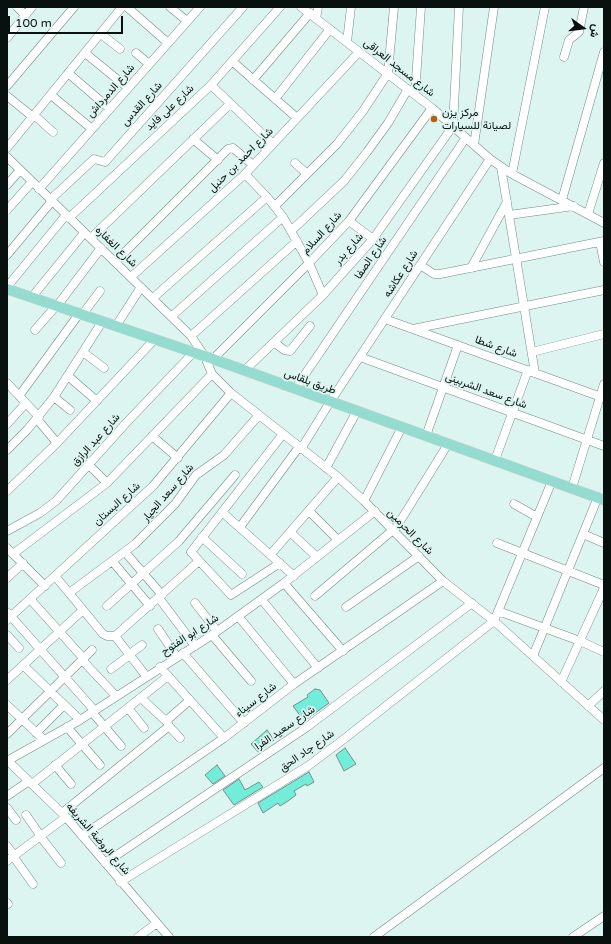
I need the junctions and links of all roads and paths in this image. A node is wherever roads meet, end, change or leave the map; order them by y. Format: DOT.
graph roads {
  1 [pos="17,7"];
  2 [pos="32,7"];
  3 [pos="74,7"];
  4 [pos="122,7"];
  5 [pos="127,7"];
  6 [pos="170,7"];
  7 [pos="200,7"];
  8 [pos="243,7"];
  9 [pos="280,7"];
  10 [pos="301,7"];
  11 [pos="318,7"];
  12 [pos="351,7"];
  13 [pos="394,7"];
  14 [pos="421,7"];
  15 [pos="459,7"];
  16 [pos="494,7"];
  17 [pos="545,7"];
  18 [pos="584,7"];
  19 [pos="26,15"];
  20 [pos="313,16"];
  21 [pos="187,21"];
  22 [pos="330,29"];
  23 [pos="101,34"];
  24 [pos="7,38"];
  25 [pos="346,42"];
  26 [pos="168,43"];
  27 [pos="120,49"];
  28 [pos="359,52"];
  29 [pos="604,52"];
  30 [pos="85,53"];
  31 [pos="136,53"];
  32 [pos="564,57"];
  33 [pos="232,61"];
  34 [pos="149,64"];
  35 [pos="68,73"];
  36 [pos="388,73"];
  37 [pos="254,80"];
  38 [pos="211,85"];
  39 [pos="7,86"];
  40 [pos="128,88"];
  41 [pos="411,92"];
  42 [pos="51,95"];
  43 [pos="7,96"];
  44 [pos="275,99"];
  45 [pos="230,104"];
  46 [pos="432,108"];
  47 [pos="110,109"];
  48 [pos="33,116"];
  49 [pos="297,118"];
  50 [pos="453,126"];
  51 [pos="92,129"];
  52 [pos="53,132"];
  53 [pos="193,139"];
  54 [pos="466,139"];
  55 [pos="273,144"];
  56 [pos="474,145"];
  57 [pos="7,148"];
  58 [pos="490,159"];
  59 [pos="8,160"];
  60 [pos="218,160"];
  61 [pos="295,162"];
  62 [pos="604,163"];
  63 [pos="253,165"];
  64 [pos="501,167"];
  65 [pos="20,170"];
  66 [pos="245,174"];
  67 [pos="307,174"];
  68 [pos="512,174"];
  69 [pos="32,182"];
  70 [pos="7,185"];
  71 [pos="39,189"];
  72 [pos="267,197"];
  73 [pos="562,200"];
  74 [pos="51,201"];
  75 [pos="507,202"];
  76 [pos="275,206"];
  77 [pos="574,206"];
  78 [pos="7,210"];
  79 [pos="588,214"];
  80 [pos="509,215"];
  81 [pos="67,216"];
  82 [pos="283,217"];
  83 [pos="349,221"];
  84 [pos="604,222"];
  85 [pos="292,231"];
  86 [pos="88,236"];
  87 [pos="373,239"];
  88 [pos="297,241"];
  89 [pos="602,241"];
  90 [pos="101,248"];
  91 [pos="7,255"];
  92 [pos="516,258"];
  93 [pos="115,262"];
  94 [pos="604,262"];
  95 [pos="309,263"];
  96 [pos="420,265"];
  97 [pos="471,268"];
  98 [pos="131,277"];
  99 [pos="141,287"];
  100 [pos="7,288"];
  101 [pos="604,290"];
  102 [pos="100,291"];
  103 [pos="323,295"];
  104 [pos="32,297"];
  105 [pos="153,298"];
  106 [pos="56,306"];
  107 [pos="524,306"];
  108 [pos="81,314"];
  109 [pos="172,316"];
  110 [pos="385,319"];
  111 [pos="102,322"];
  112 [pos="116,326"];
  113 [pos="310,326"];
  114 [pos="412,329"];
  115 [pos="35,330"];
  116 [pos="604,334"];
  117 [pos="191,336"];
  118 [pos="154,340"];
  119 [pos="274,342"];
  120 [pos="458,345"];
  121 [pos="83,352"];
  122 [pos="532,352"];
  123 [pos="193,353"];
  124 [pos="360,357"];
  125 [pos="209,358"];
  126 [pos="104,368"];
  127 [pos="244,371"];
  128 [pos="532,372"];
  129 [pos="212,374"];
  130 [pos="68,376"];
  131 [pos="7,383"];
  132 [pos="604,384"];
  133 [pos="443,387"];
  134 [pos="295,389"];
  135 [pos="231,393"];
  136 [pos="19,396"];
  137 [pos="54,397"];
  138 [pos="602,397"];
  139 [pos="97,401"];
  140 [pos="330,402"];
  141 [pos="26,403"];
  142 [pos="70,410"];
  143 [pos="357,411"];
  144 [pos="513,412"];
  145 [pos="259,416"];
  146 [pos="38,418"];
  147 [pos="7,424"];
  148 [pos="402,427"];
  149 [pos="283,434"];
  150 [pos="152,436"];
  151 [pos="426,436"];
  152 [pos="587,439"];
  153 [pos="57,443"];
  154 [pos="448,444"];
  155 [pos="604,446"];
  156 [pos="300,448"];
  157 [pos="7,450"];
  158 [pos="178,458"];
  159 [pos="495,460"];
  160 [pos="89,465"];
  161 [pos="326,468"];
  162 [pos="235,475"];
  163 [pos="338,478"];
  164 [pos="552,481"];
  165 [pos="107,483"];
  166 [pos="572,488"];
  167 [pos="7,492"];
  168 [pos="601,498"];
  169 [pos="364,501"];
  170 [pos="514,504"];
  171 [pos="309,511"];
  172 [pos="375,511"];
  173 [pos="222,512"];
  174 [pos="537,517"];
  175 [pos="240,526"];
  176 [pos="394,530"];
  177 [pos="7,531"];
  178 [pos="290,532"];
  179 [pos="583,534"];
  180 [pos="202,537"];
  181 [pos="338,540"];
  182 [pos="497,543"];
  183 [pos="604,543"];
  184 [pos="10,551"];
  185 [pos="125,552"];
  186 [pos="522,553"];
  187 [pos="271,554"];
  188 [pos="418,556"];
  189 [pos="317,557"];
  190 [pos="199,561"];
  191 [pos="113,562"];
  192 [pos="23,563"];
  193 [pos="280,563"];
  194 [pos="568,571"];
  195 [pos="143,573"];
  196 [pos="242,574"];
  197 [pos="55,576"];
  198 [pos="294,576"];
  199 [pos="7,578"];
  200 [pos="443,581"];
  201 [pos="284,583"];
  202 [pos="132,584"];
  203 [pos="45,586"];
  204 [pos="604,587"];
  205 [pos="69,593"];
  206 [pos="315,596"];
  207 [pos="160,597"];
  208 [pos="30,599"];
  209 [pos="262,600"];
  210 [pos="195,603"];
  211 [pos="472,603"];
  212 [pos="107,606"];
  213 [pos="150,606"];
  214 [pos="346,607"];
  215 [pos="83,610"];
  216 [pos="498,611"];
  217 [pos="238,616"];
  218 [pos="8,617"];
  219 [pos="494,621"];
  220 [pos="544,628"];
  221 [pos="158,629"];
  222 [pos="59,631"];
  223 [pos="215,633"];
  224 [pos="7,635"];
  225 [pos="115,636"];
  226 [pos="580,640"];
  227 [pos="142,645"];
  228 [pos="195,646"];
  229 [pos="19,648"];
  230 [pos="40,650"];
  231 [pos="92,650"];
  232 [pos="343,651"];
  233 [pos="604,652"];
  234 [pos="130,655"];
  235 [pos="180,655"];
  236 [pos="533,656"];
  237 [pos="83,659"];
  238 [pos="23,665"];
  239 [pos="160,667"];
  240 [pos="318,668"];
  241 [pos="111,669"];
  242 [pos="146,676"];
  243 [pos="168,676"];
  244 [pos="64,677"];
  245 [pos="7,680"];
  246 [pos="251,681"];
  247 [pos="560,682"];
  248 [pos="294,684"];
  249 [pos="50,691"];
  250 [pos="604,691"];
  251 [pos="116,696"];
  252 [pos="141,698"];
  253 [pos="190,700"];
  254 [pos="7,705"];
  255 [pos="64,705"];
  256 [pos="588,706"];
  257 [pos="128,708"];
  258 [pos="93,711"];
  259 [pos="22,719"];
  260 [pos="80,720"];
  261 [pos="604,720"];
  262 [pos="168,723"];
  263 [pos="244,723"];
  264 [pos="105,726"];
  265 [pos="67,727"];
  266 [pos="144,728"];
  267 [pos="36,733"];
  268 [pos="7,734"];
  269 [pos="180,738"];
  270 [pos="224,738"];
  271 [pos="44,740"];
  272 [pos="82,744"];
  273 [pos="121,746"];
  274 [pos="7,761"];
  275 [pos="55,765"];
  276 [pos="100,765"];
  277 [pos="604,768"];
  278 [pos="31,783"];
  279 [pos="71,784"];
  280 [pos="7,796"];
  281 [pos="7,808"];
  282 [pos="26,815"];
  283 [pos="64,815"];
  284 [pos="16,820"];
  285 [pos="40,836"];
  286 [pos="82,836"];
  287 [pos="7,846"];
  288 [pos="11,857"];
  289 [pos="61,863"];
  290 [pos="105,863"];
  291 [pos="120,882"];
  292 [pos="33,884"];
  293 [pos="604,916"];
  294 [pos="156,923"];
  295 [pos="138,937"];
  296 [pos="169,937"];
  297 [pos="374,937"];
  298 [pos="573,937"];
  1 -- 19 [label="street"];
  2 -- 19 [label="street"];
  3 -- 39 [label="street"];
  4 -- 23 [label="street"];
  5 -- 26 [label="street"];
  6 -- 21 [label="street"];
  7 -- 21 [label="street, شارع الدمرداش"];
  8 -- 74 [label="street, شارع القدس"];
  9 -- 33 [label="street, شارع على فايد"];
  10 -- 20 [label="street, شارع مسجد العراقى"];
  11 -- 20 [label="street"];
  12 -- 25 [label="street"];
  13 -- 36 [label="street"];
  14 -- 41 [label="street"];
  15 -- 50 [label="street"];
  16 -- 56 [label="street"];
  17 -- 68 [label="street"];
  18 -- 32 [label="street"];
  19 -- 24 [label="street"];
  20 -- 22 [label="street, شارع مسجد العراقى"];
  20 -- 37 [label="street"];
  21 -- 26 [label="street, شارع الدمرداش"];
  22 -- 25 [label="street, شارع مسجد العراقى"];
  22 -- 44 [label="street"];
  23 -- 27 [label="street"];
  23 -- 30 [label="street"];
  25 -- 28 [label="street, شارع مسجد العراقى"];
  26 -- 34 [label="street, شارع الدمرداش"];
  28 -- 36 [label="street, شارع مسجد العراقى"];
  28 -- 49 [label="street, شارع احمد بن حنبل"];
  29 -- 73 [label="street"];
  30 -- 35 [label="street"];
  30 -- 40 [label="street"];
  31 -- 34 [label="street"];
  33 -- 37 [label="street"];
  33 -- 38 [label="street, شارع على فايد"];
  34 -- 40 [label="street, شارع الدمرداش"];
  35 -- 42 [label="street"];
  35 -- 47 [label="street"];
  36 -- 41 [label="street, شارع مسجد العراقى"];
  36 -- 67 [label="street"];
  37 -- 44 [label="street"];
  38 -- 45 [label="street"];
  38 -- 81 [label="street, شارع على فايد"];
  40 -- 47 [label="street, شارع الدمرداش"];
  41 -- 46 [label="street, شارع مسجد العراقى"];
  41 -- 85 [label="street"];
  42 -- 48 [label="street"];
  42 -- 51 [label="street"];
  43 -- 48 [label="street"];
  44 -- 49 [label="street"];
  45 -- 53 [label="street"];
  45 -- 55 [label="street"];
  46 -- 50 [label="street, شارع مسجد العراقى"];
  46 -- 83 [label="street, شارع السلام"];
  47 -- 51 [label="street, شارع الدمرداش"];
  48 -- 52 [label="street"];
  48 -- 57 [label="street"];
  49 -- 55 [label="street, شارع احمد بن حنبل"];
  50 -- 54 [label="street, شارع مسجد العراقى"];
  50 -- 87 [label="street, شارع بدر"];
  51 -- 71 [label="street, شارع الدمرداش"];
  53 -- 60 [label="street"];
  53 -- 86 [label="street"];
  54 -- 56 [label="street, شارع مسجد العراقى"];
  54 -- 134 [label="street, شارع الصفا"];
  55 -- 63 [label="street, شارع احمد بن حنبل"];
  56 -- 58 [label="street, شارع مسجد العراقى"];
  58 -- 64 [label="street, شارع مسجد العراقى"];
  58 -- 96 [label="street, شارع عكاشه"];
  59 -- 65 [label="street, شارع الغفاره"];
  60 -- 63 [label="street"];
  60 -- 93 [label="street"];
  61 -- 67 [label="street"];
  62 -- 79 [label="street"];
  63 -- 66 [label="street, شارع احمد بن حنبل"];
  64 -- 68 [label="street, شارع مسجد العراقى"];
  64 -- 75 [label="street"];
  65 -- 69 [label="street, شارع الغفاره"];
  65 -- 70 [label="street"];
  66 -- 72 [label="street"];
  66 -- 98 [label="street, شارع احمد بن حنبل"];
  67 -- 76 [label="street"];
  68 -- 73 [label="street, شارع مسجد العراقى"];
  69 -- 71 [label="street, شارع الغفاره"];
  69 -- 78 [label="street"];
  71 -- 74 [label="street, شارع الغفاره"];
  72 -- 76 [label="street"];
  72 -- 105 [label="street"];
  73 -- 77 [label="street, شارع مسجد العراقى"];
  74 -- 81 [label="street, شارع الغفاره"];
  74 -- 91 [label="street"];
  75 -- 80 [label="street"];
  75 -- 97 [label="street"];
  76 -- 82 [label="street"];
  77 -- 79 [label="street, شارع مسجد العراقى"];
  77 -- 80 [label="street"];
  79 -- 84 [label="street, شارع مسجد العراقى"];
  80 -- 92 [label="street"];
  81 -- 86 [label="street, شارع الغفاره"];
  81 -- 100 [label="street, شارع على فايد"];
  82 -- 85 [label="street"];
  82 -- 109 [label="street"];
  83 -- 87 [label="street"];
  83 -- 95 [label="street, شارع السلام"];
  85 -- 88 [label="street"];
  86 -- 90 [label="street, شارع الغفاره"];
  86 -- 104 [label="street"];
  87 -- 103 [label="street, شارع بدر"];
  88 -- 95 [label="street"];
  88 -- 117 [label="street"];
  89 -- 92 [label="street"];
  89 -- 94 [label="street"];
  90 -- 93 [label="street, شارع الغفاره"];
  90 -- 106 [label="street"];
  92 -- 97 [label="street"];
  92 -- 107 [label="street"];
  93 -- 98 [label="street, شارع الغفاره"];
  95 -- 103 [label="street"];
  95 -- 125 [label="street, شارع السلام"];
  96 -- 97 [label="street"];
  96 -- 110 [label="street, شارع عكاشه"];
  98 -- 99 [label="street, شارع الغفاره"];
  99 -- 105 [label="street, شارع الغفاره"];
  99 -- 112 [label="street"];
  100 -- 104 [label="main road, طريق بلقاس"];
  101 -- 107 [label="street"];
  102 -- 108 [label="street"];
  103 -- 119 [label="street, شارع بدر"];
  104 -- 106 [label="main road, طريق بلقاس"];
  105 -- 109 [label="street, شارع الغفاره"];
  106 -- 108 [label="main road, طريق بلقاس"];
  106 -- 115 [label="street"];
  107 -- 114 [label="street"];
  107 -- 122 [label="street"];
  108 -- 111 [label="main road, طريق بلقاس"];
  108 -- 136 [label="street"];
  109 -- 117 [label="street, شارع الغفاره"];
  110 -- 114 [label="street, شارع شطا"];
  110 -- 124 [label="street, شارع عكاشه"];
  111 -- 112 [label="main road, طريق بلقاس"];
  111 -- 121 [label="street"];
  112 -- 118 [label="main road, طريق بلقاس"];
  113 -- 119 [label="street"];
  114 -- 120 [label="street, شارع شطا"];
  116 -- 122 [label="street"];
  117 -- 125 [label="street, شارع الغفاره"];
  118 -- 123 [label="main road, طريق بلقاس"];
  118 -- 139 [label="street"];
  119 -- 127 [label="street, شارع بدر"];
  120 -- 128 [label="street, شارع شطا"];
  120 -- 133 [label="street"];
  121 -- 126 [label="street"];
  121 -- 130 [label="street"];
  122 -- 128 [label="street"];
  123 -- 125 [label="main road, طريق بلقاس"];
  123 -- 160 [label="street, شارع عبد الرازق"];
  124 -- 133 [label="street, شارع سعد الشربينى"];
  124 -- 140 [label="street, شارع عكاشه"];
  125 -- 127 [label="main road, طريق بلقاس"];
  125 -- 129 [label="street, شارع الحرمين"];
  127 -- 134 [label="main road, طريق بلقاس"];
  128 -- 138 [label="street, شارع شطا"];
  128 -- 144 [label="street"];
  129 -- 135 [label="street, شارع الحرمين"];
  129 -- 150 [label="street"];
  130 -- 137 [label="street"];
  130 -- 139 [label="street"];
  131 -- 136 [label="street"];
  132 -- 138 [label="street"];
  133 -- 144 [label="street, شارع سعد الشربينى"];
  133 -- 151 [label="street"];
  134 -- 140 [label="main road, طريق بلقاس"];
  135 -- 145 [label="street, شارع الحرمين"];
  135 -- 158 [label="street, شارع البستان"];
  136 -- 141 [label="street"];
  137 -- 142 [label="street"];
  137 -- 146 [label="street"];
  138 -- 152 [label="street"];
  139 -- 153 [label="street"];
  140 -- 143 [label="main road, طريق بلقاس"];
  140 -- 156 [label="street, شارع عكاشه"];
  141 -- 146 [label="street"];
  141 -- 147 [label="street"];
  143 -- 148 [label="main road, طريق بلقاس"];
  143 -- 161 [label="street"];
  144 -- 152 [label="street, شارع سعد الشربينى"];
  144 -- 159 [label="street"];
  145 -- 149 [label="street, شارع الحرمين"];
  145 -- 185 [label="street, شارع سعد الجيار"];
  146 -- 153 [label="street"];
  146 -- 157 [label="street"];
  148 -- 151 [label="main road, طريق بلقاس"];
  148 -- 169 [label="street"];
  149 -- 156 [label="street, شارع الحرمين"];
  149 -- 173 [label="street"];
  150 -- 158 [label="street"];
  150 -- 165 [label="street"];
  151 -- 154 [label="main road, طريق بلقاس"];
  152 -- 155 [label="street, شارع سعد الشربينى"];
  152 -- 166 [label="street"];
  153 -- 167 [label="street"];
  154 -- 159 [label="main road, طريق بلقاس"];
  154 -- 176 [label="street"];
  156 -- 161 [label="street, شارع الحرمين"];
  156 -- 175 [label="street, شارع عكاشه"];
  158 -- 197 [label="street, شارع البستان"];
  159 -- 164 [label="main road, طريق بلقاس"];
  160 -- 165 [label="street"];
  160 -- 177 [label="street, شارع عبد الرازق"];
  161 -- 163 [label="street, شارع الحرمين"];
  162 -- 195 [label="street"];
  163 -- 169 [label="street, شارع الحرمين"];
  163 -- 171 [label="street"];
  164 -- 166 [label="main road, طريق بلقاس"];
  164 -- 174 [label="street"];
  165 -- 184 [label="street"];
  166 -- 168 [label="main road, طريق بلقاس"];
  168 -- 179 [label="street"];
  169 -- 172 [label="street, شارع الحرمين"];
  170 -- 174 [label="street"];
  171 -- 178 [label="street"];
  171 -- 181 [label="street"];
  172 -- 176 [label="street, شارع الحرمين"];
  172 -- 181 [label="street, شارع ابو الفتوح"];
  173 -- 175 [label="street"];
  173 -- 180 [label="street"];
  174 -- 186 [label="street"];
  175 -- 187 [label="street"];
  176 -- 188 [label="street, شارع الحرمين"];
  176 -- 206 [label="street"];
  178 -- 187 [label="street"];
  178 -- 189 [label="street"];
  179 -- 183 [label="street"];
  179 -- 194 [label="street"];
  180 -- 190 [label="street"];
  180 -- 196 [label="street"];
  181 -- 189 [label="street, شارع ابو الفتوح"];
  182 -- 186 [label="street"];
  184 -- 192 [label="street"];
  185 -- 191 [label="street, شارع سعد الجيار"];
  185 -- 195 [label="street"];
  186 -- 194 [label="street"];
  186 -- 216 [label="street"];
  187 -- 193 [label="street"];
  188 -- 200 [label="street, شارع الحرمين"];
  188 -- 214 [label="street"];
  189 -- 198 [label="street, شارع ابو الفتوح"];
  190 -- 193 [label="street"];
  190 -- 207 [label="street"];
  191 -- 202 [label="street"];
  191 -- 205 [label="street, شارع سعد الجيار"];
  192 -- 199 [label="street"];
  192 -- 203 [label="street"];
  193 -- 198 [label="street"];
  194 -- 204 [label="street"];
  194 -- 220 [label="street"];
  195 -- 202 [label="street"];
  195 -- 207 [label="street"];
  197 -- 203 [label="street, شارع البستان"];
  197 -- 205 [label="street"];
  198 -- 201 [label="street, شارع ابو الفتوح"];
  200 -- 211 [label="street, شارع الحرمين"];
  200 -- 232 [label="street, شارع سيناء"];
  201 -- 209 [label="street, شارع ابو الفتوح"];
  201 -- 232 [label="street"];
  202 -- 212 [label="street"];
  202 -- 213 [label="street"];
  203 -- 208 [label="street, شارع البستان"];
  204 -- 226 [label="street"];
  205 -- 215 [label="street"];
  207 -- 213 [label="street"];
  207 -- 228 [label="street"];
  208 -- 218 [label="street, شارع البستان"];
  208 -- 222 [label="street"];
  209 -- 217 [label="street, شارع ابو الفتوح"];
  209 -- 240 [label="street"];
  210 -- 223 [label="street"];
  211 -- 219 [label="street, شارع الحرمين"];
  211 -- 290 [label="street, شارع سعيد الفرا"];
  213 -- 225 [label="street"];
  215 -- 222 [label="street"];
  215 -- 225 [label="street"];
  216 -- 219 [label="street"];
  216 -- 220 [label="street"];
  217 -- 223 [label="street, شارع ابو الفتوح"];
  217 -- 248 [label="street"];
  218 -- 230 [label="street"];
  219 -- 236 [label="street, شارع الحرمين"];
  219 -- 291 [label="street, شارع جاد الحق"];
  220 -- 226 [label="street"];
  220 -- 236 [label="street"];
  221 -- 235 [label="street"];
  222 -- 230 [label="street"];
  222 -- 237 [label="street"];
  223 -- 228 [label="street, شارع ابو الفتوح"];
  223 -- 246 [label="street"];
  224 -- 229 [label="street"];
  225 -- 234 [label="street"];
  226 -- 233 [label="street"];
  226 -- 247 [label="street"];
  227 -- 234 [label="street"];
  228 -- 235 [label="street, شارع ابو الفتوح"];
  230 -- 238 [label="street"];
  230 -- 244 [label="street"];
  231 -- 237 [label="street"];
  232 -- 240 [label="street, شارع سيناء"];
  234 -- 241 [label="street"];
  234 -- 242 [label="street"];
  235 -- 239 [label="street, شارع ابو الفتوح"];
  235 -- 263 [label="street"];
  236 -- 247 [label="street, شارع الحرمين"];
  237 -- 244 [label="street"];
  237 -- 251 [label="street"];
  238 -- 245 [label="street"];
  238 -- 249 [label="street"];
  239 -- 242 [label="street, شارع ابو الفتوح"];
  239 -- 243 [label="street"];
  240 -- 248 [label="street, شارع سيناء"];
  242 -- 251 [label="street, شارع ابو الفتوح"];
  243 -- 252 [label="street"];
  243 -- 253 [label="street"];
  244 -- 249 [label="street"];
  244 -- 258 [label="street"];
  247 -- 256 [label="street, شارع الحرمين"];
  248 -- 263 [label="street, شارع سيناء"];
  249 -- 255 [label="street"];
  249 -- 259 [label="street"];
  250 -- 256 [label="street"];
  251 -- 258 [label="street, شارع ابو الفتوح"];
  252 -- 257 [label="street"];
  252 -- 262 [label="street"];
  253 -- 262 [label="street"];
  253 -- 270 [label="street"];
  254 -- 259 [label="street"];
  255 -- 260 [label="street"];
  255 -- 267 [label="street"];
  256 -- 261 [label="street, شارع الحرمين"];
  257 -- 264 [label="street"];
  257 -- 266 [label="street"];
  258 -- 260 [label="street, شارع ابو الفتوح"];
  258 -- 264 [label="street"];
  259 -- 267 [label="street"];
  259 -- 268 [label="street"];
  260 -- 265 [label="street, شارع ابو الفتوح"];
  262 -- 269 [label="street"];
  262 -- 283 [label="street"];
  263 -- 270 [label="street, شارع سيناء"];
  264 -- 272 [label="street"];
  264 -- 273 [label="street"];
  265 -- 271 [label="street, شارع ابو الفتوح"];
  265 -- 272 [label="street"];
  267 -- 271 [label="street"];
  270 -- 286 [label="street, شارع سيناء"];
  271 -- 274 [label="street, شارع ابو الفتوح"];
  272 -- 275 [label="street"];
  272 -- 276 [label="street"];
  274 -- 278 [label="street, شارع الروضة الشريفه"];
  275 -- 278 [label="street"];
  275 -- 279 [label="street"];
  277 -- 297 [label="street"];
  278 -- 280 [label="street"];
  278 -- 283 [label="street, شارع الروضة الشريفه"];
  281 -- 284 [label="street"];
  282 -- 285 [label="street"];
  283 -- 285 [label="street"];
  283 -- 286 [label="street, شارع الروضة الشريفه"];
  285 -- 288 [label="street"];
  285 -- 289 [label="street"];
  286 -- 290 [label="street, شارع الروضة الشريفه"];
  287 -- 288 [label="street"];
  288 -- 292 [label="street"];
  290 -- 291 [label="street, شارع الروضة الشريفه"];
  291 -- 294 [label="street, شارع الروضة الشريفه"];
  293 -- 298 [label="street"];
  294 -- 295 [label="street"];
  294 -- 296 [label="street, شارع الروضة الشريفه"];
}
